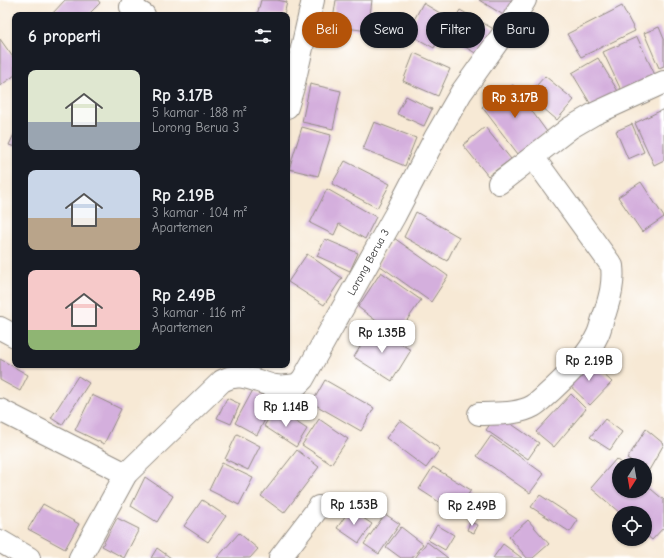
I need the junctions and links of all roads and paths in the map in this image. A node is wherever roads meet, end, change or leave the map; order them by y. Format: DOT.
graph roads {
  1 [pos="313,0"];
  2 [pos="525,0"];
  3 [pos="664,82"];
  4 [pos="290,89"];
  5 [pos="533,156"];
  6 [pos="499,183"];
  7 [pos="0,410"];
  8 [pos="479,414"];
  9 [pos="126,474"];
  10 [pos="319,507"];
  11 [pos="0,541"];
  12 [pos="28,558"];
  13 [pos="80,558"];
  14 [pos="280,558"];
  1 -- 4 [label="street"];
  2 -- 9 [label="street, Lorong Berua 3"];
  3 -- 5 [label="street"];
  5 -- 6 [label="street"];
  5 -- 8 [label="street"];
  7 -- 9 [label="street"];
  9 -- 13 [label="street"];
  10 -- 14 [label="street"];
  11 -- 12 [label="street"];
}
